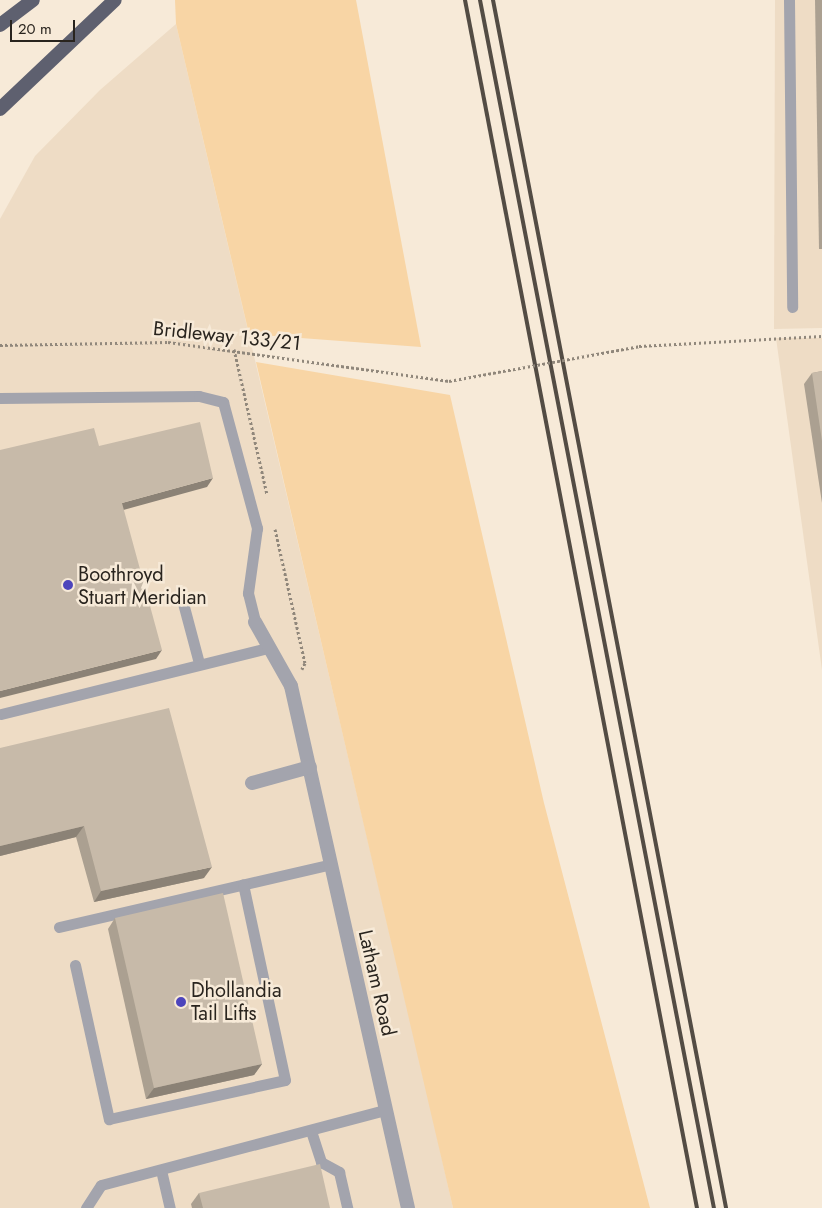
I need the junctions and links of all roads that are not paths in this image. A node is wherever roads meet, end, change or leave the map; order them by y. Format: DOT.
graph roads {
  1 [pos="33,0"];
  2 [pos="115,0"];
  3 [pos="789,0"];
  4 [pos="0,25"];
  5 [pos="0,109"];
  6 [pos="792,307"];
  7 [pos="0,398"];
  8 [pos="184,603"];
  9 [pos="255,622"];
  10 [pos="267,648"];
  11 [pos="199,663"];
  12 [pos="0,714"];
  13 [pos="310,767"];
  14 [pos="252,784"];
  15 [pos="331,864"];
  16 [pos="243,884"];
  17 [pos="59,926"];
  18 [pos="75,966"];
  19 [pos="385,1110"];
  20 [pos="311,1131"];
  21 [pos="161,1170"];
  22 [pos="86,1208"];
  23 [pos="170,1208"];
  24 [pos="348,1208"];
  25 [pos="408,1208"];
  1 -- 4 [label="highway"];
  2 -- 5 [label="highway"];
  3 -- 6 [label="lane"];
  7 -- 9 [label="lane"];
  8 -- 11 [label="lane"];
  9 -- 10 [label="street, Latham Road"];
  10 -- 11 [label="lane"];
  10 -- 13 [label="street, Latham Road"];
  11 -- 12 [label="lane"];
  13 -- 14 [label="street"];
  13 -- 15 [label="street, Latham Road"];
  15 -- 16 [label="lane"];
  15 -- 19 [label="street, Latham Road"];
  16 -- 17 [label="lane"];
  16 -- 18 [label="lane"];
  19 -- 20 [label="lane"];
  19 -- 25 [label="street, Latham Road"];
  20 -- 21 [label="lane"];
  20 -- 24 [label="lane"];
  21 -- 22 [label="lane"];
  21 -- 23 [label="lane"];
}
